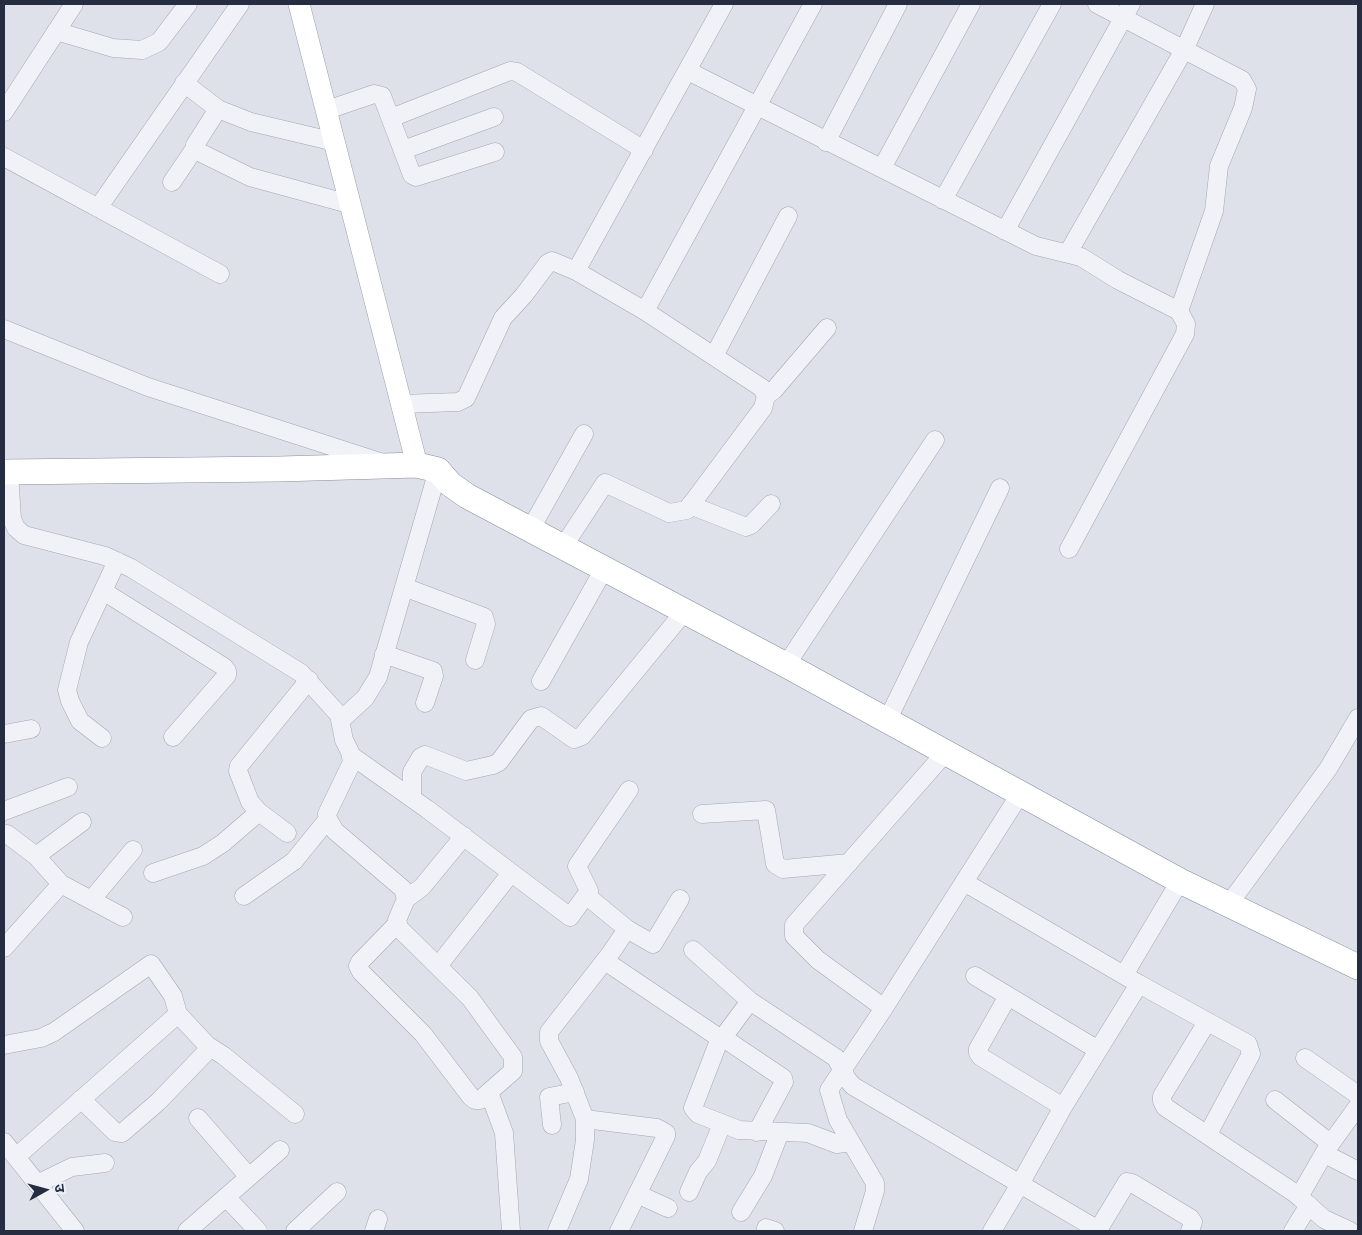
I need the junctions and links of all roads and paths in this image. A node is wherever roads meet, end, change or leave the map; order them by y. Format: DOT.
graph roads {
  1 [pos="74,4"];
  2 [pos="188,4"];
  3 [pos="240,4"];
  4 [pos="299,4"];
  5 [pos="724,4"];
  6 [pos="812,4"];
  7 [pos="898,4"];
  8 [pos="970,4"];
  9 [pos="1052,4"];
  10 [pos="1097,4"];
  11 [pos="1205,4"];
  12 [pos="1127,11"];
  13 [pos="56,31"];
  14 [pos="1185,48"];
  15 [pos="688,70"];
  16 [pos="184,84"];
  17 [pos="757,106"];
  18 [pos="218,109"];
  19 [pos="327,110"];
  20 [pos="4,112"];
  21 [pos="494,117"];
  22 [pos="391,118"];
  23 [pos="335,142"];
  24 [pos="826,142"];
  25 [pos="195,148"];
  26 [pos="403,150"];
  27 [pos="644,150"];
  28 [pos="495,152"];
  29 [pos="4,157"];
  30 [pos="882,168"];
  31 [pos="172,182"];
  32 [pos="943,200"];
  33 [pos="349,204"];
  34 [pos="98,208"];
  35 [pos="788,216"];
  36 [pos="1005,231"];
  37 [pos="1068,253"];
  38 [pos="576,271"];
  39 [pos="220,274"];
  40 [pos="645,311"];
  41 [pos="1179,311"];
  42 [pos="4,328"];
  43 [pos="827,328"];
  44 [pos="714,356"];
  45 [pos="766,396"];
  46 [pos="402,404"];
  47 [pos="584,434"];
  48 [pos="934,440"];
  49 [pos="392,466"];
  50 [pos="427,467"];
  51 [pos="6,472"];
  52 [pos="1000,488"];
  53 [pos="771,504"];
  54 [pos="690,505"];
  55 [pos="530,530"];
  56 [pos="563,547"];
  57 [pos="1069,549"];
  58 [pos="117,561"];
  59 [pos="604,569"];
  60 [pos="404,587"];
  61 [pos="103,591"];
  62 [pos="684,612"];
  63 [pos="384,654"];
  64 [pos="475,660"];
  65 [pos="786,665"];
  66 [pos="309,680"];
  67 [pos="541,681"];
  68 [pos="425,703"];
  69 [pos="1358,718"];
  70 [pos="341,720"];
  71 [pos="887,721"];
  72 [pos="31,729"];
  73 [pos="4,734"];
  74 [pos="173,737"];
  75 [pos="102,738"];
  76 [pos="946,752"];
  77 [pos="352,756"];
  78 [pos="68,787"];
  79 [pos="629,790"];
  80 [pos="1020,794"];
  81 [pos="412,798"];
  82 [pos="4,811"];
  83 [pos="259,812"];
  84 [pos="702,814"];
  85 [pos="328,819"];
  86 [pos="82,822"];
  87 [pos="5,832"];
  88 [pos="288,833"];
  89 [pos="464,836"];
  90 [pos="133,850"];
  91 [pos="36,856"];
  92 [pos="848,863"];
  93 [pos="153,873"];
  94 [pos="510,873"];
  95 [pos="1180,880"];
  96 [pos="964,882"];
  97 [pos="61,884"];
  98 [pos="244,896"];
  99 [pos="586,896"];
  100 [pos="92,899"];
  101 [pos="406,899"];
  102 [pos="680,899"];
  103 [pos="1228,904"];
  104 [pos="123,917"];
  105 [pos="397,924"];
  106 [pos="627,929"];
  107 [pos="4,948"];
  108 [pos="692,950"];
  109 [pos="605,961"];
  110 [pos="438,966"];
  111 [pos="1358,967"];
  112 [pos="975,976"];
  113 [pos="1132,980"];
  114 [pos="1008,996"];
  115 [pos="750,1001"];
  116 [pos="884,1008"];
  117 [pos="178,1014"];
  118 [pos="1207,1022"];
  119 [pos="721,1037"];
  120 [pos="4,1045"];
  121 [pos="210,1048"];
  122 [pos="1098,1050"];
  123 [pos="1305,1058"];
  124 [pos="843,1070"];
  125 [pos="489,1092"];
  126 [pos="575,1092"];
  127 [pos="1358,1095"];
  128 [pos="81,1099"];
  129 [pos="1276,1100"];
  130 [pos="1358,1106"];
  131 [pos="1063,1107"];
  132 [pos="296,1114"];
  133 [pos="198,1118"];
  134 [pos="585,1119"];
  135 [pos="722,1124"];
  136 [pos="552,1125"];
  137 [pos="757,1132"];
  138 [pos="780,1132"];
  139 [pos="1208,1134"];
  140 [pos="4,1142"];
  141 [pos="851,1142"];
  142 [pos="280,1150"];
  143 [pos="1327,1150"];
  144 [pos="16,1157"];
  145 [pos="105,1164"];
  146 [pos="1358,1171"];
  147 [pos="249,1177"];
  148 [pos="37,1184"];
  149 [pos="1020,1184"];
  150 [pos="337,1192"];
  151 [pos="689,1192"];
  152 [pos="637,1194"];
  153 [pos="226,1197"];
  154 [pos="1304,1201"];
  155 [pos="668,1208"];
  156 [pos="741,1212"];
  157 [pos="75,1231"];
  158 [pos="187,1231"];
  159 [pos="258,1231"];
  160 [pos="295,1231"];
  161 [pos="511,1231"];
  162 [pos="556,1231"];
  163 [pos="619,1231"];
  164 [pos="863,1231"];
  165 [pos="992,1231"];
  166 [pos="1099,1231"];
  167 [pos="1190,1231"];
  168 [pos="1292,1231"];
  169 [pos="1350,1231"];
  1 -- 13 [label="street"];
  2 -- 13 [label="street"];
  3 -- 16 [label="street"];
  4 -- 19 [label="main road"];
  5 -- 15 [label="street"];
  6 -- 17 [label="street"];
  7 -- 24 [label="street"];
  8 -- 30 [label="street"];
  9 -- 32 [label="street"];
  10 -- 12 [label="street"];
  11 -- 14 [label="street"];
  12 -- 14 [label="street"];
  12 -- 36 [label="street"];
  13 -- 20 [label="street"];
  14 -- 37 [label="street"];
  14 -- 41 [label="street"];
  15 -- 17 [label="street"];
  15 -- 27 [label="street"];
  16 -- 18 [label="street"];
  16 -- 34 [label="street"];
  17 -- 24 [label="street"];
  17 -- 40 [label="street"];
  18 -- 23 [label="street"];
  18 -- 25 [label="street"];
  19 -- 22 [label="street"];
  19 -- 23 [label="main road"];
  21 -- 26 [label="street"];
  22 -- 26 [label="street"];
  22 -- 27 [label="street"];
  23 -- 33 [label="main road"];
  24 -- 30 [label="street"];
  25 -- 31 [label="street"];
  25 -- 33 [label="street"];
  26 -- 28 [label="street"];
  27 -- 38 [label="street"];
  29 -- 34 [label="street"];
  30 -- 32 [label="street"];
  32 -- 36 [label="street"];
  33 -- 46 [label="main road"];
  34 -- 39 [label="street"];
  35 -- 44 [label="street"];
  36 -- 37 [label="street"];
  37 -- 41 [label="street"];
  38 -- 40 [label="street"];
  38 -- 46 [label="street"];
  40 -- 44 [label="street"];
  41 -- 57 [label="street"];
  42 -- 49 [label="street"];
  43 -- 45 [label="street"];
  44 -- 45 [label="street"];
  45 -- 54 [label="street"];
  46 -- 50 [label="main road"];
  47 -- 55 [label="street"];
  48 -- 65 [label="street"];
  49 -- 50 [label="highway"];
  49 -- 51 [label="highway"];
  50 -- 55 [label="highway"];
  50 -- 60 [label="street"];
  51 -- 58 [label="street"];
  52 -- 71 [label="street"];
  53 -- 54 [label="street"];
  54 -- 56 [label="street"];
  55 -- 56 [label="highway"];
  56 -- 59 [label="highway"];
  58 -- 61 [label="street"];
  58 -- 66 [label="street"];
  59 -- 62 [label="highway"];
  59 -- 67 [label="street"];
  60 -- 63 [label="street"];
  60 -- 64 [label="street"];
  61 -- 74 [label="street"];
  61 -- 75 [label="street"];
  62 -- 65 [label="highway"];
  62 -- 81 [label="street"];
  63 -- 68 [label="street"];
  63 -- 70 [label="street"];
  65 -- 71 [label="highway"];
  66 -- 70 [label="street"];
  66 -- 83 [label="street"];
  69 -- 103 [label="street"];
  70 -- 77 [label="street"];
  71 -- 76 [label="highway"];
  72 -- 73 [label="street"];
  76 -- 80 [label="highway"];
  76 -- 92 [label="street"];
  77 -- 81 [label="street"];
  77 -- 85 [label="street"];
  78 -- 82 [label="street"];
  79 -- 99 [label="street"];
  80 -- 95 [label="highway"];
  80 -- 96 [label="street"];
  81 -- 89 [label="street"];
  83 -- 88 [label="street"];
  83 -- 93 [label="street"];
  84 -- 92 [label="street"];
  85 -- 98 [label="street"];
  85 -- 101 [label="street"];
  86 -- 91 [label="street"];
  87 -- 91 [label="street"];
  89 -- 94 [label="street"];
  89 -- 101 [label="street"];
  90 -- 100 [label="street"];
  91 -- 97 [label="street"];
  92 -- 116 [label="street"];
  94 -- 99 [label="street"];
  94 -- 110 [label="street"];
  95 -- 103 [label="highway"];
  95 -- 113 [label="street"];
  96 -- 113 [label="street"];
  96 -- 116 [label="street"];
  97 -- 100 [label="street"];
  97 -- 107 [label="street"];
  99 -- 106 [label="street"];
  100 -- 104 [label="street"];
  101 -- 105 [label="street"];
  102 -- 106 [label="street"];
  103 -- 111 [label="highway"];
  105 -- 110 [label="street"];
  105 -- 125 [label="street"];
  106 -- 109 [label="street"];
  108 -- 115 [label="street"];
  109 -- 119 [label="street"];
  109 -- 126 [label="street"];
  110 -- 125 [label="street"];
  112 -- 114 [label="street"];
  113 -- 118 [label="street"];
  113 -- 122 [label="street"];
  114 -- 122 [label="street"];
  114 -- 131 [label="street"];
  115 -- 119 [label="street"];
  115 -- 124 [label="street"];
  116 -- 124 [label="street"];
  117 -- 120 [label="street"];
  117 -- 121 [label="street"];
  117 -- 128 [label="street"];
  118 -- 139 [label="street"];
  118 -- 139 [label="street"];
  119 -- 135 [label="street"];
  119 -- 137 [label="street"];
  121 -- 128 [label="street"];
  121 -- 132 [label="street"];
  122 -- 131 [label="street"];
  123 -- 127 [label="street"];
  124 -- 141 [label="street"];
  124 -- 149 [label="street"];
  125 -- 161 [label="street"];
  126 -- 134 [label="street"];
  126 -- 136 [label="street"];
  128 -- 144 [label="street"];
  129 -- 143 [label="street"];
  130 -- 143 [label="street"];
  131 -- 149 [label="street"];
  133 -- 147 [label="street"];
  134 -- 152 [label="street"];
  134 -- 162 [label="street"];
  135 -- 137 [label="street"];
  135 -- 151 [label="street"];
  137 -- 138 [label="street"];
  138 -- 141 [label="street"];
  138 -- 156 [label="street"];
  139 -- 154 [label="street"];
  140 -- 144 [label="street"];
  141 -- 164 [label="street"];
  142 -- 147 [label="street"];
  143 -- 146 [label="street"];
  143 -- 154 [label="street"];
  144 -- 148 [label="street"];
  145 -- 148 [label="street"];
  147 -- 153 [label="street"];
  148 -- 157 [label="street"];
  149 -- 165 [label="street"];
  149 -- 166 [label="street"];
  150 -- 160 [label="street"];
  152 -- 155 [label="street"];
  152 -- 163 [label="street"];
  153 -- 158 [label="street"];
  153 -- 159 [label="street"];
  154 -- 168 [label="street"];
  154 -- 169 [label="street"];
  166 -- 167 [label="street"];
}
